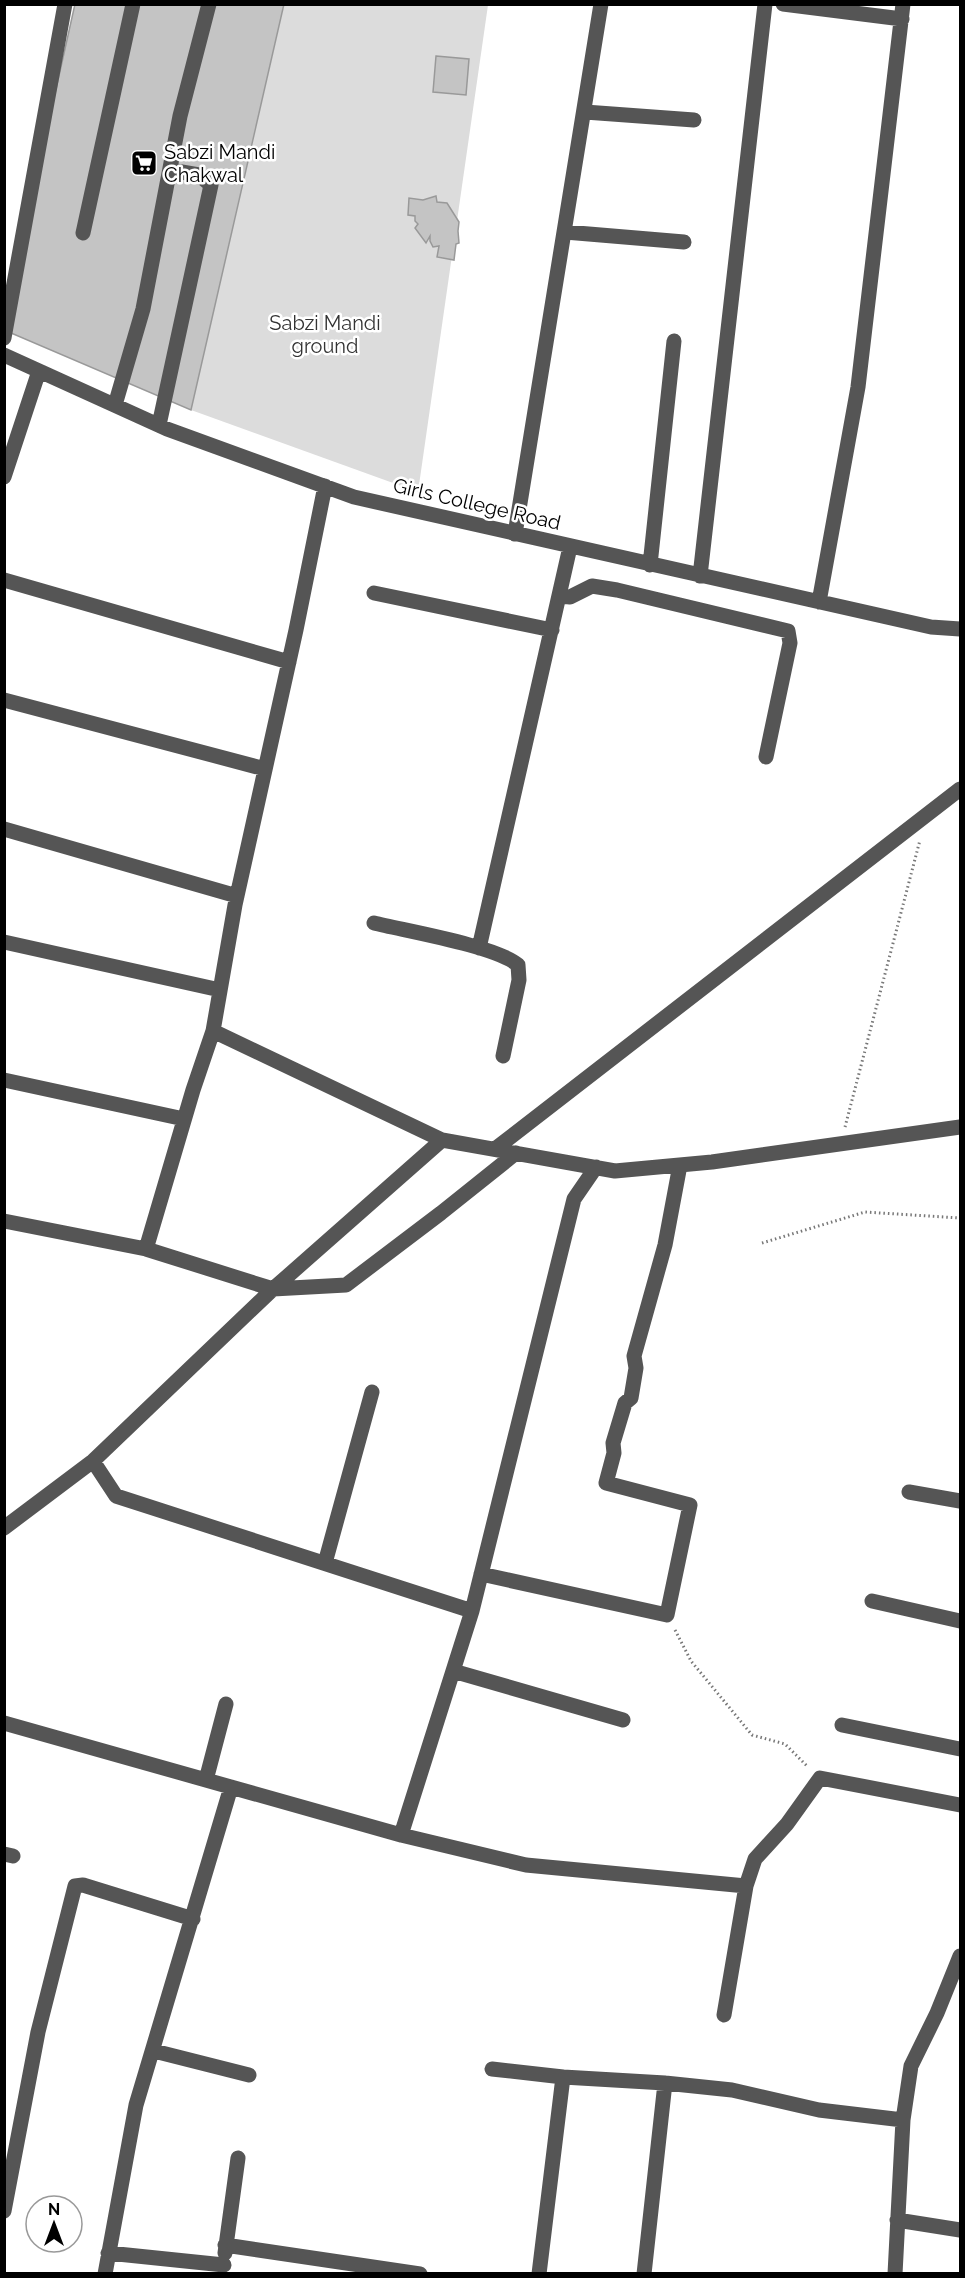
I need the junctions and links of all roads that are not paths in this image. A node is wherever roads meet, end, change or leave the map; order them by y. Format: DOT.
graph roads {
  1 [pos="65,4"];
  2 [pos="133,4"];
  3 [pos="209,4"];
  4 [pos="601,4"];
  5 [pos="765,4"];
  6 [pos="783,4"];
  7 [pos="903,12"];
  8 [pos="585,112"];
  9 [pos="694,120"];
  10 [pos="170,170"];
  11 [pos="565,232"];
  12 [pos="83,233"];
  13 [pos="684,242"];
  14 [pos="4,338"];
  15 [pos="674,341"];
  16 [pos="4,355"];
  17 [pos="39,371"];
  18 [pos="115,405"];
  19 [pos="159,426"];
  20 [pos="4,477"];
  21 [pos="325,486"];
  22 [pos="515,534"];
  23 [pos="570,547"];
  24 [pos="650,565"];
  25 [pos="700,576"];
  26 [pos="4,580"];
  27 [pos="374,593"];
  28 [pos="561,596"];
  29 [pos="819,602"];
  30 [pos="552,630"];
  31 [pos="960,630"];
  32 [pos="289,662"];
  33 [pos="4,700"];
  34 [pos="766,757"];
  35 [pos="265,770"];
  36 [pos="960,789"];
  37 [pos="4,829"];
  38 [pos="237,896"];
  39 [pos="374,923"];
  40 [pos="4,942"];
  41 [pos="479,948"];
  42 [pos="220,990"];
  43 [pos="213,1031"];
  44 [pos="503,1056"];
  45 [pos="4,1080"];
  46 [pos="184,1119"];
  47 [pos="960,1127"];
  48 [pos="442,1140"];
  49 [pos="495,1149"];
  50 [pos="516,1152"];
  51 [pos="680,1165"];
  52 [pos="596,1167"];
  53 [pos="4,1221"];
  54 [pos="146,1249"];
  55 [pos="273,1289"];
  56 [pos="372,1392"];
  57 [pos="93,1461"];
  58 [pos="909,1492"];
  59 [pos="960,1501"];
  60 [pos="4,1528"];
  61 [pos="325,1563"];
  62 [pos="481,1574"];
  63 [pos="872,1601"];
  64 [pos="472,1611"];
  65 [pos="960,1621"];
  66 [pos="453,1671"];
  67 [pos="226,1704"];
  68 [pos="623,1720"];
  69 [pos="4,1723"];
  70 [pos="842,1725"];
  71 [pos="960,1749"];
  72 [pos="206,1780"];
  73 [pos="231,1787"];
  74 [pos="960,1805"];
  75 [pos="401,1835"];
  76 [pos="746,1887"];
  77 [pos="193,1919"];
  78 [pos="960,1956"];
  79 [pos="724,2015"];
  80 [pos="154,2051"];
  81 [pos="492,2069"];
  82 [pos="249,2075"];
  83 [pos="563,2077"];
  84 [pos="665,2083"];
  85 [pos="903,2120"];
  86 [pos="238,2158"];
  87 [pos="4,2211"];
  88 [pos="897,2220"];
  89 [pos="960,2230"];
  90 [pos="225,2245"];
  91 [pos="108,2253"];
  92 [pos="224,2269"];
  93 [pos="105,2274"];
  94 [pos="420,2274"];
  95 [pos="539,2274"];
  96 [pos="644,2274"];
  97 [pos="894,2274"];
  1 -- 14 [label="street"];
  2 -- 12 [label="street"];
  3 -- 10 [label="street"];
  4 -- 8 [label="street"];
  5 -- 25 [label="street"];
  6 -- 7 [label="street"];
  7 -- 29 [label="street"];
  8 -- 9 [label="street"];
  8 -- 11 [label="street"];
  10 -- 18 [label="street"];
  10 -- 19 [label="street"];
  11 -- 13 [label="street"];
  11 -- 22 [label="street"];
  15 -- 24 [label="street"];
  16 -- 17 [label="street, Girls College Road"];
  17 -- 18 [label="street, Girls College Road"];
  17 -- 20 [label="street"];
  18 -- 19 [label="street, Girls College Road"];
  19 -- 21 [label="street, Girls College Road"];
  21 -- 22 [label="street, Girls College Road"];
  21 -- 32 [label="street"];
  22 -- 23 [label="street, Girls College Road"];
  23 -- 24 [label="street, Girls College Road"];
  23 -- 28 [label="street"];
  24 -- 25 [label="street, Girls College Road"];
  25 -- 29 [label="street, Girls College Road"];
  26 -- 32 [label="street"];
  27 -- 30 [label="street"];
  28 -- 30 [label="street"];
  28 -- 34 [label="street"];
  29 -- 31 [label="street, Girls College Road"];
  30 -- 41 [label="street"];
  32 -- 35 [label="street"];
  33 -- 35 [label="street"];
  35 -- 38 [label="street"];
  36 -- 49 [label="street"];
  37 -- 38 [label="street"];
  38 -- 42 [label="street"];
  39 -- 41 [label="street"];
  40 -- 42 [label="street"];
  41 -- 44 [label="street"];
  42 -- 43 [label="street"];
  43 -- 46 [label="street"];
  43 -- 48 [label="street"];
  45 -- 46 [label="street"];
  46 -- 54 [label="street"];
  47 -- 51 [label="street"];
  48 -- 49 [label="street"];
  48 -- 55 [label="street"];
  49 -- 50 [label="street"];
  50 -- 52 [label="street"];
  50 -- 55 [label="street"];
  51 -- 52 [label="street"];
  51 -- 62 [label="street"];
  52 -- 62 [label="street"];
  53 -- 54 [label="street"];
  54 -- 55 [label="street"];
  55 -- 57 [label="street"];
  56 -- 61 [label="street"];
  57 -- 60 [label="street"];
  57 -- 61 [label="street"];
  58 -- 59 [label="street"];
  61 -- 64 [label="street"];
  62 -- 64 [label="street"];
  63 -- 65 [label="street"];
  64 -- 66 [label="street"];
  66 -- 68 [label="street"];
  66 -- 75 [label="street"];
  67 -- 72 [label="street"];
  69 -- 72 [label="street"];
  70 -- 71 [label="street"];
  72 -- 73 [label="street"];
  73 -- 75 [label="street"];
  73 -- 77 [label="street"];
  74 -- 76 [label="street"];
  75 -- 76 [label="street"];
  76 -- 79 [label="street"];
  77 -- 80 [label="street"];
  77 -- 87 [label="street"];
  78 -- 85 [label="street"];
  80 -- 82 [label="street"];
  80 -- 91 [label="street"];
  81 -- 83 [label="street"];
  83 -- 84 [label="street"];
  83 -- 95 [label="street"];
  84 -- 85 [label="street"];
  84 -- 96 [label="street"];
  85 -- 88 [label="street"];
  86 -- 90 [label="street"];
  88 -- 89 [label="street"];
  88 -- 97 [label="street"];
  90 -- 92 [label="street"];
  90 -- 94 [label="street"];
  91 -- 92 [label="street"];
  91 -- 93 [label="street"];
}
